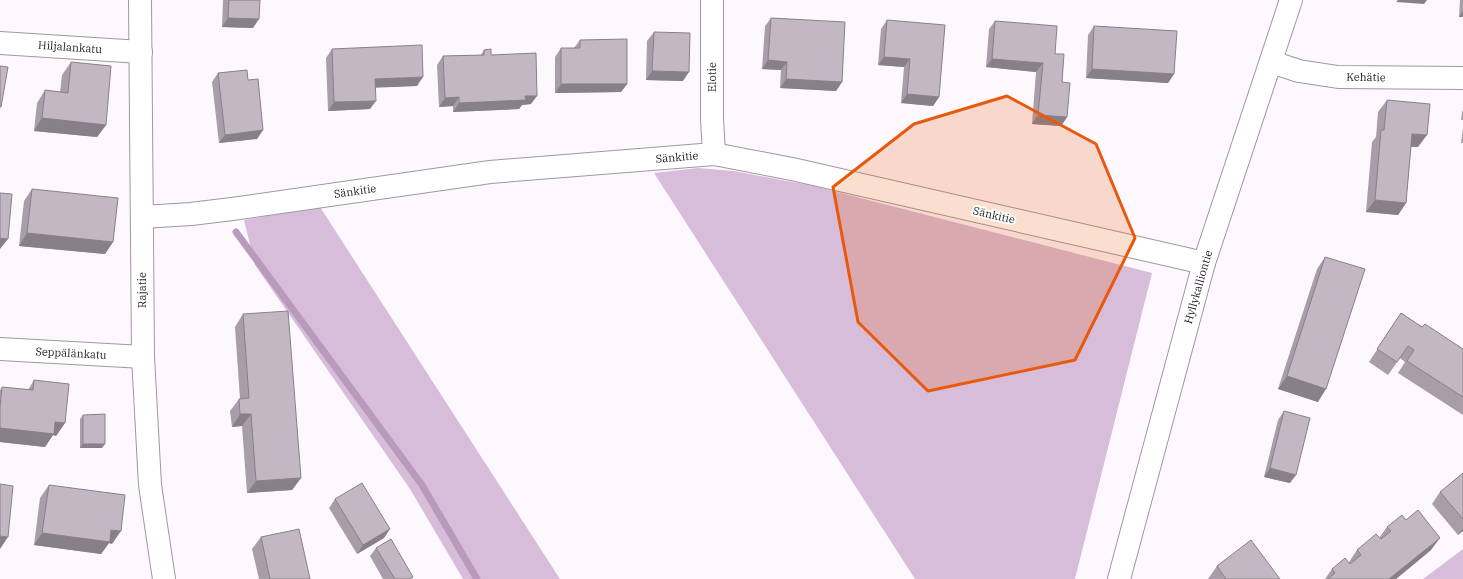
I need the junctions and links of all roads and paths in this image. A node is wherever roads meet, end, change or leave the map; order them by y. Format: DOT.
graph roads {
  1 [pos="140,0"];
  2 [pos="712,0"];
  3 [pos="1291,0"];
  4 [pos="0,43"];
  5 [pos="141,52"];
  6 [pos="1271,62"];
  7 [pos="1463,78"];
  8 [pos="714,154"];
  9 [pos="142,217"];
  10 [pos="1204,263"];
  11 [pos="0,349"];
  12 [pos="143,357"];
  13 [pos="164,579"];
  14 [pos="1119,579"];
  1 -- 5 [label="street, Rajatie"];
  2 -- 8 [label="street, Elotie"];
  3 -- 6 [label="street, Hyllykalliontie"];
  4 -- 5 [label="street, Hiljalankatu"];
  5 -- 9 [label="street, Rajatie"];
  6 -- 7 [label="street, Kehätie"];
  6 -- 10 [label="street, Hyllykalliontie"];
  8 -- 9 [label="street, Sänkitie"];
  8 -- 10 [label="street, Sänkitie"];
  9 -- 12 [label="street, Rajatie"];
  10 -- 14 [label="street, Hyllykalliontie"];
  11 -- 12 [label="street, Seppälänkatu"];
  12 -- 13 [label="street, Rajatie"];
}
